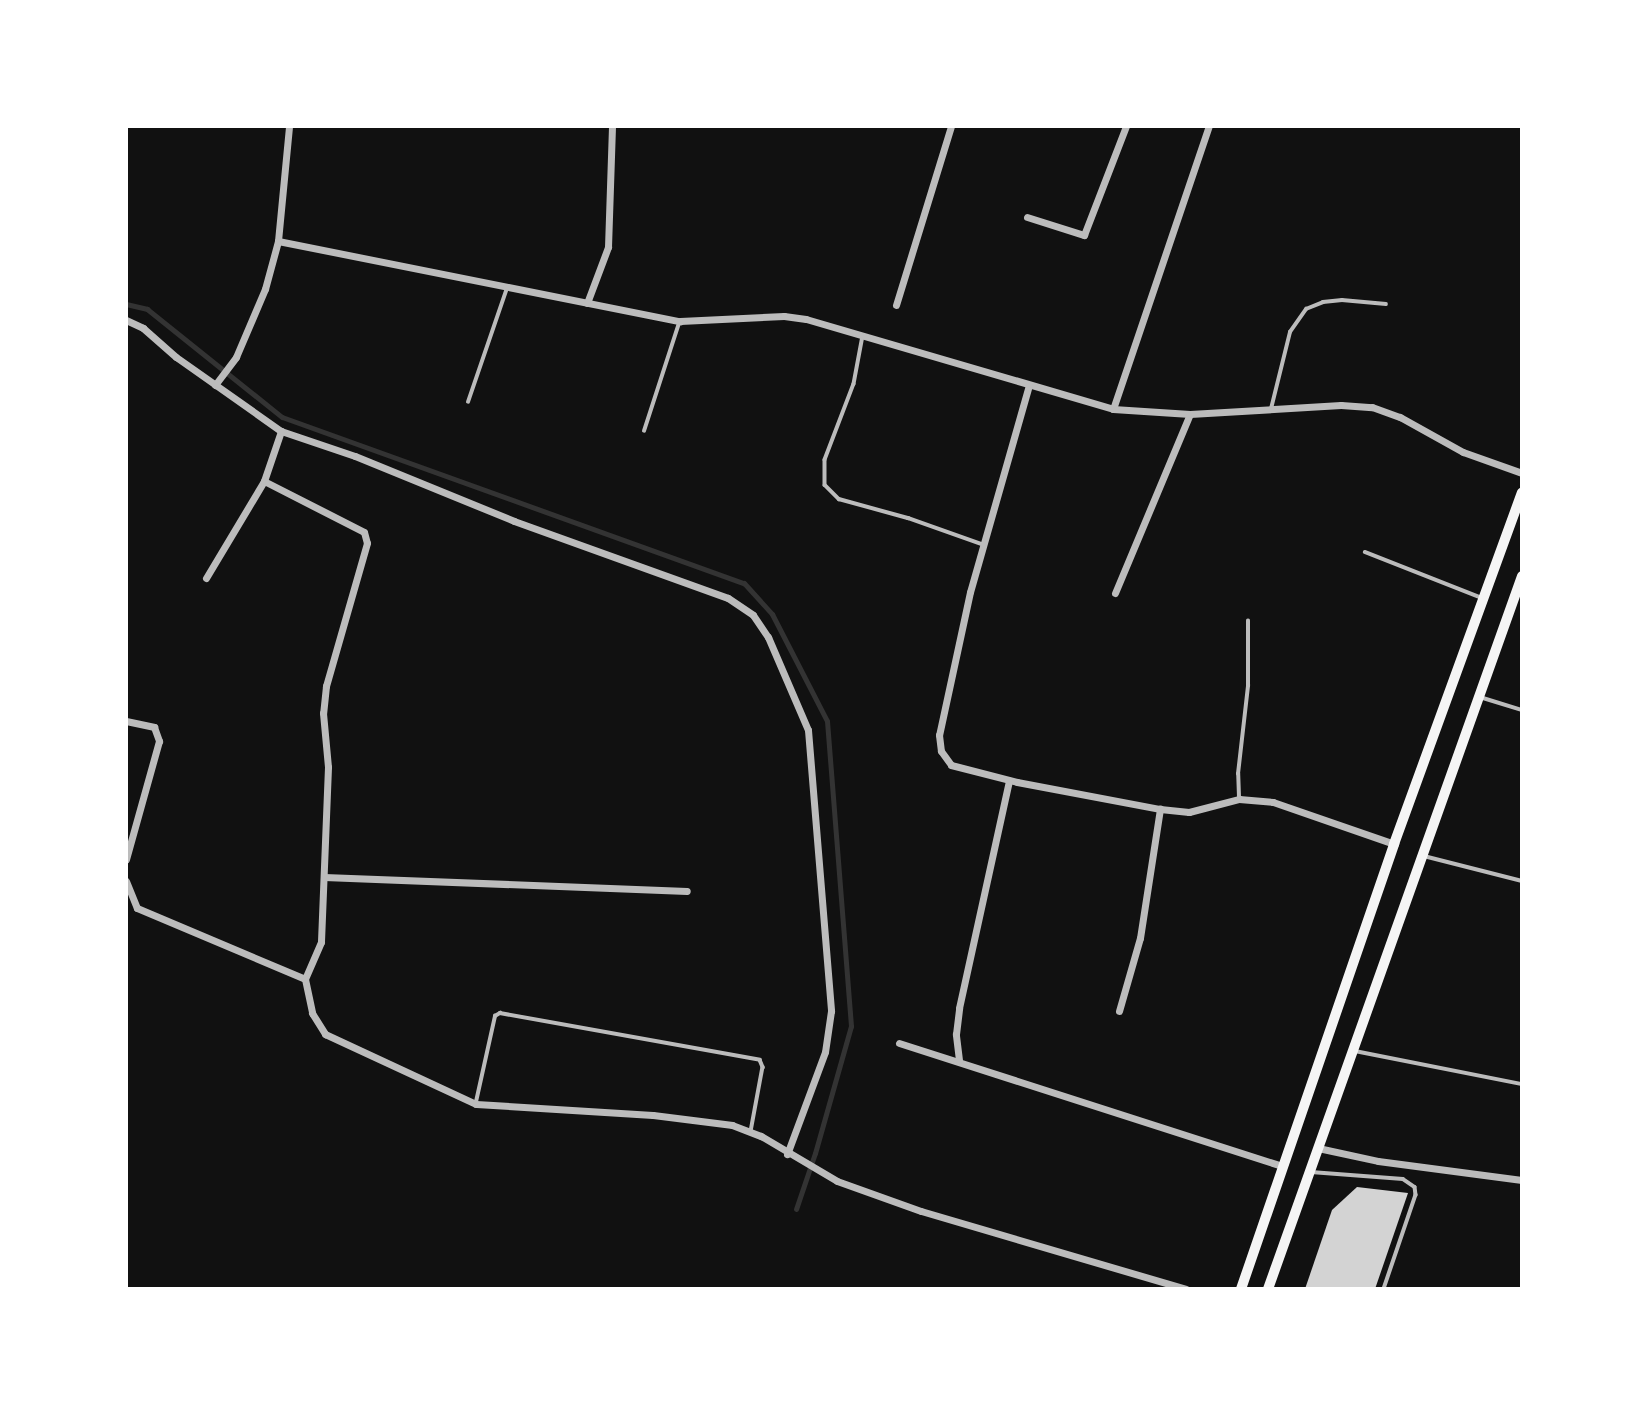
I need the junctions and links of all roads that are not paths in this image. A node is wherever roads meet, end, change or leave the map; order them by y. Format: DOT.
graph roads {
  1 [pos="289,126"];
  2 [pos="612,126"];
  3 [pos="951,126"];
  4 [pos="1126,126"];
  5 [pos="1209,126"];
  6 [pos="1027,217"];
  7 [pos="278,241"];
  8 [pos="508,286"];
  9 [pos="587,303"];
  10 [pos="1386,304"];
  11 [pos="896,305"];
  12 [pos="126,320"];
  13 [pos="680,321"];
  14 [pos="863,335"];
  15 [pos="215,384"];
  16 [pos="1029,384"];
  17 [pos="468,402"];
  18 [pos="1113,409"];
  19 [pos="1271,411"];
  20 [pos="1191,414"];
  21 [pos="644,431"];
  22 [pos="281,432"];
  23 [pos="1522,473"];
  24 [pos="264,481"];
  25 [pos="1522,493"];
  26 [pos="984,545"];
  27 [pos="1365,552"];
  28 [pos="1522,576"];
  29 [pos="206,578"];
  30 [pos="1115,593"];
  31 [pos="1485,599"];
  32 [pos="1248,621"];
  33 [pos="1478,696"];
  34 [pos="1522,710"];
  35 [pos="126,721"];
  36 [pos="1009,780"];
  37 [pos="1239,799"];
  38 [pos="1160,809"];
  39 [pos="1394,844"];
  40 [pos="1422,855"];
  41 [pos="126,859"];
  42 [pos="324,877"];
  43 [pos="126,881"];
  44 [pos="1522,881"];
  45 [pos="687,891"];
  46 [pos="305,979"];
  47 [pos="1119,1011"];
  48 [pos="899,1043"];
  49 [pos="1353,1050"];
  50 [pos="959,1060"];
  51 [pos="1522,1084"];
  52 [pos="476,1104"];
  53 [pos="751,1132"];
  54 [pos="1318,1148"];
  55 [pos="790,1156"];
  56 [pos="1283,1166"];
  57 [pos="1309,1172"];
  58 [pos="1522,1180"];
  59 [pos="1186,1289"];
  60 [pos="1241,1289"];
  61 [pos="1268,1289"];
  62 [pos="1384,1289"];
  1 -- 7 [label="street"];
  2 -- 9 [label="street"];
  3 -- 11 [label="street"];
  4 -- 6 [label="street"];
  5 -- 18 [label="street"];
  7 -- 8 [label="street"];
  7 -- 15 [label="street"];
  8 -- 9 [label="street"];
  8 -- 17 [label="lane"];
  9 -- 13 [label="street"];
  10 -- 19 [label="lane"];
  12 -- 15 [label="street"];
  13 -- 14 [label="street"];
  13 -- 21 [label="lane"];
  14 -- 16 [label="street"];
  14 -- 26 [label="lane"];
  15 -- 22 [label="street"];
  16 -- 18 [label="street"];
  16 -- 26 [label="street"];
  18 -- 20 [label="street"];
  19 -- 20 [label="street"];
  19 -- 23 [label="street"];
  20 -- 30 [label="street"];
  22 -- 24 [label="street"];
  22 -- 55 [label="street"];
  24 -- 29 [label="street"];
  24 -- 42 [label="street"];
  25 -- 31 [label="main road"];
  26 -- 36 [label="street"];
  27 -- 31 [label="lane"];
  28 -- 33 [label="main road"];
  31 -- 39 [label="main road"];
  32 -- 37 [label="lane"];
  33 -- 34 [label="lane"];
  33 -- 40 [label="main road"];
  35 -- 41 [label="street"];
  36 -- 38 [label="street"];
  36 -- 50 [label="street"];
  37 -- 38 [label="street"];
  37 -- 39 [label="street"];
  38 -- 47 [label="street"];
  39 -- 56 [label="main road"];
  40 -- 44 [label="lane"];
  40 -- 49 [label="main road"];
  42 -- 45 [label="street"];
  42 -- 46 [label="street"];
  43 -- 46 [label="street"];
  46 -- 52 [label="street"];
  48 -- 50 [label="street"];
  49 -- 51 [label="lane"];
  49 -- 54 [label="main road"];
  50 -- 56 [label="street"];
  52 -- 53 [label="street"];
  52 -- 53 [label="lane"];
  53 -- 55 [label="street"];
  54 -- 57 [label="main road"];
  54 -- 58 [label="street"];
  55 -- 59 [label="street"];
  56 -- 60 [label="main road"];
  57 -- 61 [label="main road"];
  57 -- 62 [label="lane"];
}
